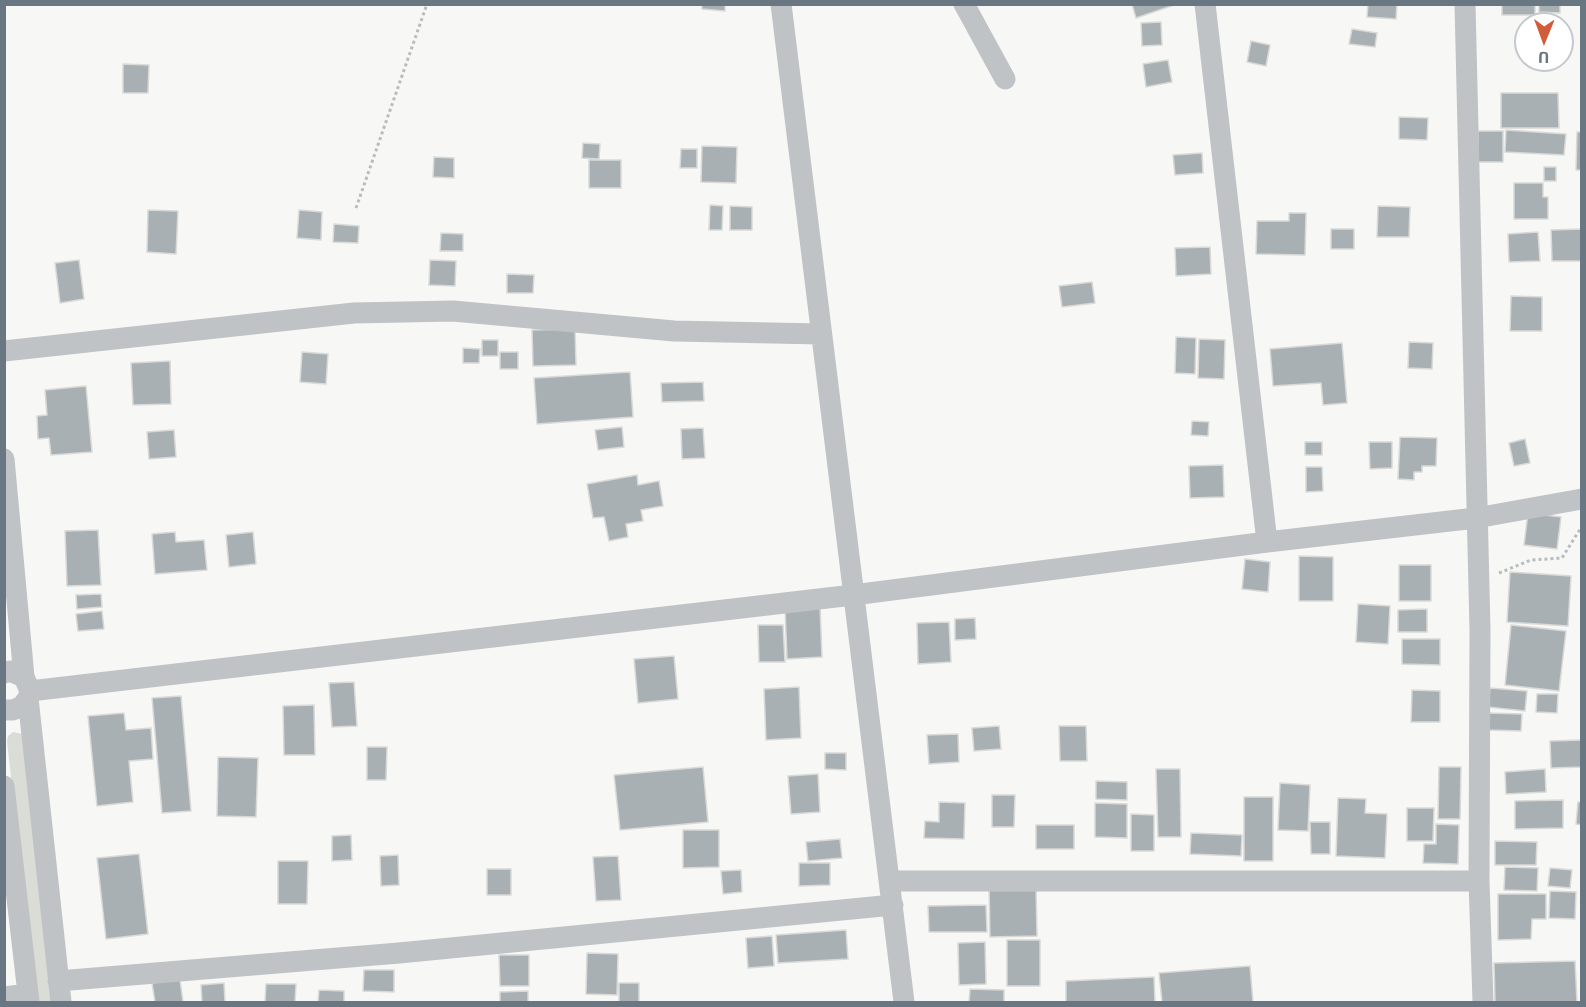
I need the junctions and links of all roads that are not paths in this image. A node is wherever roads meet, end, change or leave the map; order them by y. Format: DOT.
graph roads {
  1 [pos="781,4"];
  2 [pos="964,4"];
  3 [pos="1205,4"];
  4 [pos="1465,4"];
  5 [pos="1005,79"];
  6 [pos="821,334"];
  7 [pos="4,351"];
  8 [pos="4,459"];
  9 [pos="1581,499"];
  10 [pos="1476,518"];
  11 [pos="1267,542"];
  12 [pos="853,595"];
  13 [pos="22,685"];
  14 [pos="4,710"];
  15 [pos="4,786"];
  16 [pos="890,881"];
  17 [pos="1479,881"];
  18 [pos="893,905"];
  19 [pos="58,981"];
  20 [pos="4,997"];
  21 [pos="29,998"];
  22 [pos="61,1002"];
  23 [pos="904,1002"];
  24 [pos="1483,1002"];
  1 -- 6 [label="street"];
  2 -- 5 [label="street"];
  3 -- 11 [label="street"];
  4 -- 10 [label="street"];
  6 -- 7 [label="street"];
  6 -- 12 [label="street"];
  8 -- 13 [label="street"];
  9 -- 10 [label="street"];
  10 -- 11 [label="street"];
  10 -- 17 [label="street"];
  11 -- 12 [label="street"];
  12 -- 13 [label="street"];
  12 -- 16 [label="street"];
  13 -- 14 [label="street"];
  13 -- 19 [label="street"];
  15 -- 21 [label="street"];
  16 -- 17 [label="street"];
  16 -- 18 [label="street"];
  17 -- 24 [label="street"];
  18 -- 19 [label="street"];
  18 -- 23 [label="street"];
  19 -- 22 [label="street"];
  20 -- 21 [label="street"];
}
